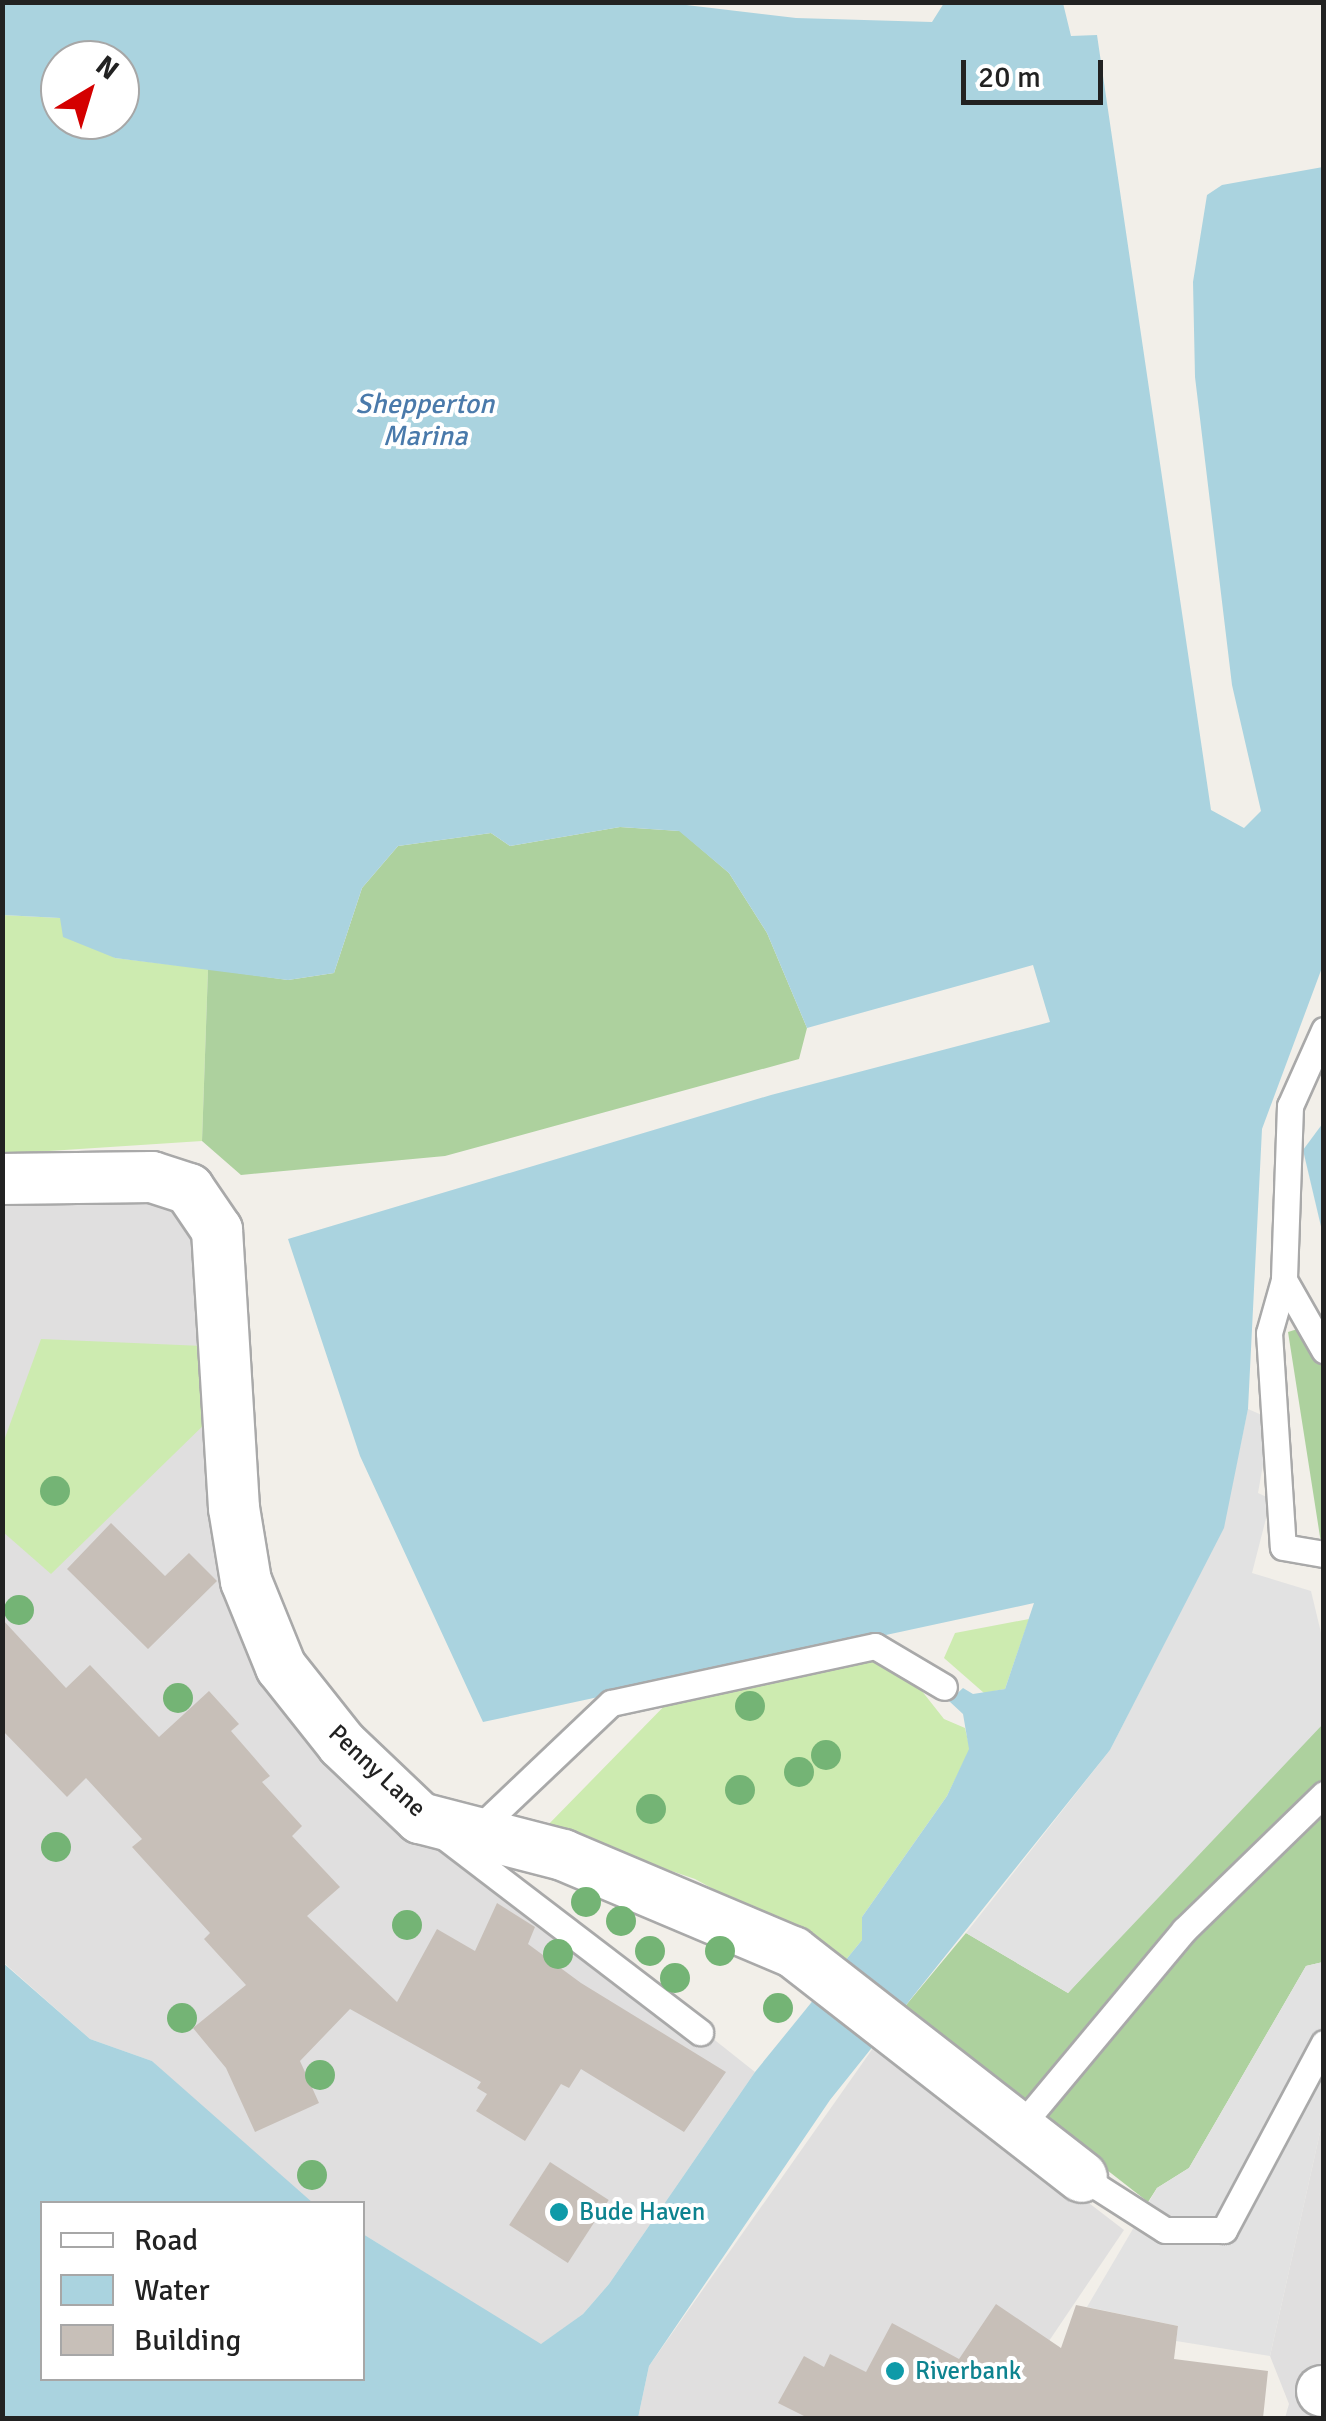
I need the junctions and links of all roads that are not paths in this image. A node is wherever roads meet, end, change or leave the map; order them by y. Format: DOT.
graph roads {
  1 [pos="1324,1030"];
  2 [pos="2,1179"];
  3 [pos="1284,1280"];
  4 [pos="1324,1350"];
  5 [pos="1324,1554"];
  6 [pos="944,1688"];
  7 [pos="1324,1794"];
  8 [pos="420,1818"];
  9 [pos="476,1831"];
  10 [pos="700,2032"];
  11 [pos="1324,2043"];
  12 [pos="1019,2128"];
  13 [pos="1082,2177"];
  1 -- 3 [label="lane"];
  2 -- 8 [label="street, Penny Lane"];
  3 -- 4 [label="lane"];
  3 -- 5 [label="lane"];
  6 -- 9 [label="lane"];
  7 -- 12 [label="lane"];
  8 -- 9 [label="street, Penny Lane"];
  8 -- 10 [label="lane"];
  9 -- 12 [label="street, Penny Lane"];
  11 -- 13 [label="lane"];
  12 -- 13 [label="street, Penny Lane"];
}
